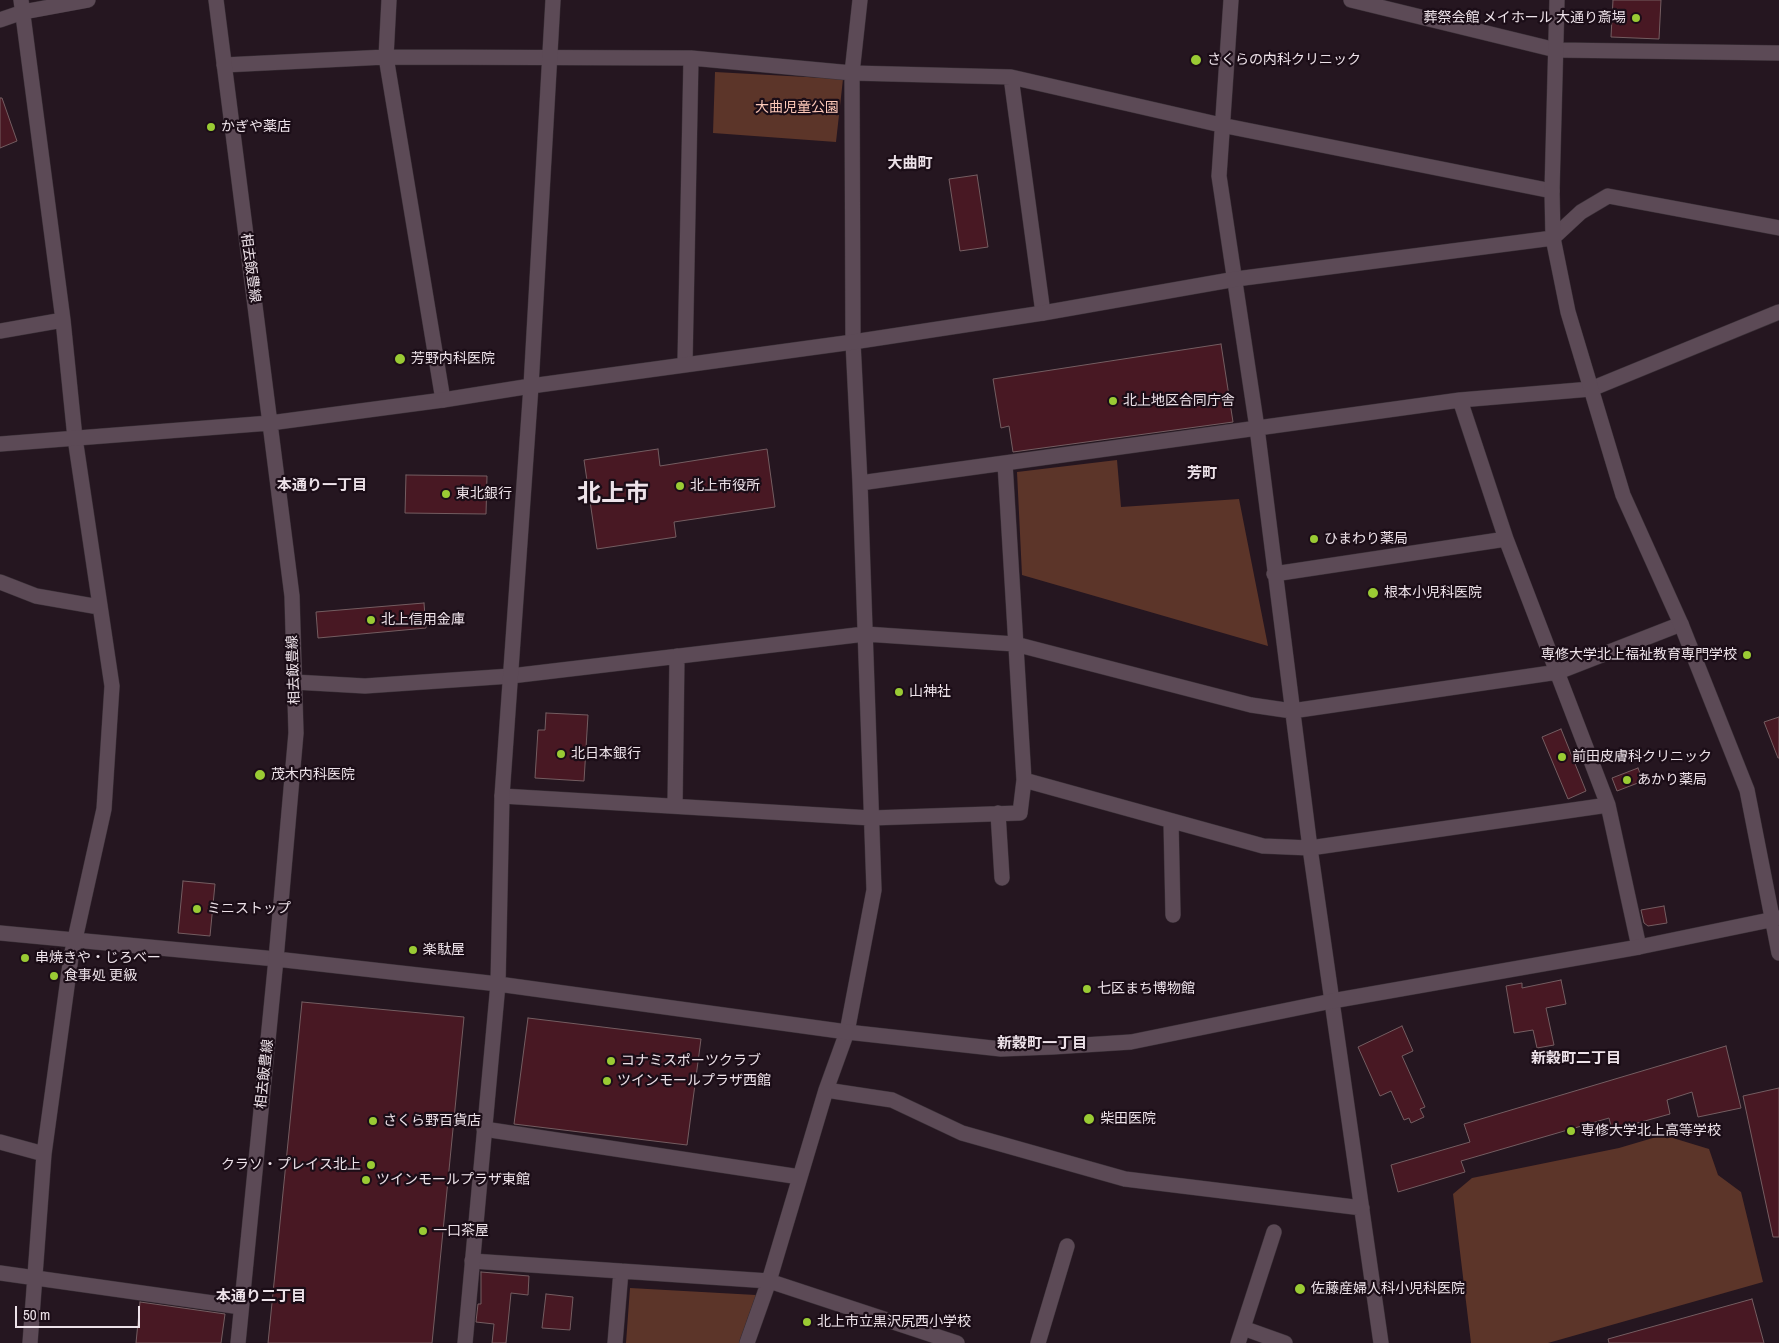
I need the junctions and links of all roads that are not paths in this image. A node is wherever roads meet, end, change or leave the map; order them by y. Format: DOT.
graph roads {
  1 [pos="88,0"];
  2 [pos="216,0"];
  3 [pos="389,0"];
  4 [pos="553,0"];
  5 [pos="860,0"];
  6 [pos="1231,0"];
  7 [pos="1350,0"];
  8 [pos="1557,0"];
  9 [pos="22,6"];
  10 [pos="0,20"];
  11 [pos="1556,50"];
  12 [pos="1779,53"];
  13 [pos="386,57"];
  14 [pos="551,57"];
  15 [pos="691,58"];
  16 [pos="224,65"];
  17 [pos="852,73"];
  18 [pos="1011,77"];
  19 [pos="1221,124"];
  20 [pos="1552,190"];
  21 [pos="1779,228"];
  22 [pos="1553,238"];
  23 [pos="1236,279"];
  24 [pos="1779,312"];
  25 [pos="1043,313"];
  26 [pos="63,320"];
  27 [pos="0,331"];
  28 [pos="853,342"];
  29 [pos="685,363"];
  30 [pos="531,386"];
  31 [pos="1591,389"];
  32 [pos="443,400"];
  33 [pos="1460,400"];
  34 [pos="270,423"];
  35 [pos="1257,428"];
  36 [pos="75,438"];
  37 [pos="0,444"];
  38 [pos="1005,463"];
  39 [pos="860,483"];
  40 [pos="1506,539"];
  41 [pos="1274,574"];
  42 [pos="0,582"];
  43 [pos="99,607"];
  44 [pos="1681,624"];
  45 [pos="865,634"];
  46 [pos="1015,644"];
  47 [pos="677,656"];
  48 [pos="1558,672"];
  49 [pos="511,676"];
  50 [pos="294,682"];
  51 [pos="1292,711"];
  52 [pos="1024,780"];
  53 [pos="502,796"];
  54 [pos="1608,805"];
  55 [pos="675,806"];
  56 [pos="998,814"];
  57 [pos="872,818"];
  58 [pos="1172,821"];
  59 [pos="1310,848"];
  60 [pos="1002,878"];
  61 [pos="1173,915"];
  62 [pos="1775,919"];
  63 [pos="0,933"];
  64 [pos="76,940"];
  65 [pos="1639,947"];
  66 [pos="1779,953"];
  67 [pos="276,959"];
  68 [pos="498,984"];
  69 [pos="1332,1001"];
  70 [pos="847,1032"];
  71 [pos="826,1090"];
  72 [pos="484,1129"];
  73 [pos="0,1142"];
  74 [pos="44,1154"];
  75 [pos="800,1177"];
  76 [pos="1362,1208"];
  77 [pos="1274,1232"];
  78 [pos="1067,1246"];
  79 [pos="472,1261"];
  80 [pos="621,1271"];
  81 [pos="0,1273"];
  82 [pos="36,1278"];
  83 [pos="768,1281"];
  84 [pos="241,1307"];
  85 [pos="1243,1328"];
  86 [pos="30,1343"];
  87 [pos="238,1343"];
  88 [pos="465,1343"];
  89 [pos="615,1343"];
  90 [pos="748,1343"];
  91 [pos="957,1343"];
  92 [pos="1038,1343"];
  93 [pos="1238,1343"];
  94 [pos="1285,1343"];
  95 [pos="1381,1343"];
  1 -- 9 [label="street"];
  2 -- 16 [label="street, 相去飯豊線"];
  3 -- 13 [label="street"];
  4 -- 14 [label="street"];
  5 -- 17 [label="street"];
  6 -- 19 [label="street"];
  7 -- 11 [label="street"];
  8 -- 11 [label="street"];
  9 -- 10 [label="street"];
  9 -- 26 [label="street"];
  11 -- 12 [label="street"];
  11 -- 20 [label="street"];
  13 -- 14 [label="street"];
  13 -- 16 [label="street"];
  13 -- 32 [label="street"];
  14 -- 15 [label="street"];
  14 -- 30 [label="street"];
  15 -- 17 [label="street"];
  15 -- 29 [label="street"];
  16 -- 34 [label="street, 相去飯豊線"];
  17 -- 18 [label="street"];
  17 -- 28 [label="street"];
  18 -- 19 [label="street"];
  18 -- 25 [label="street"];
  19 -- 20 [label="street"];
  19 -- 23 [label="street"];
  20 -- 22 [label="street"];
  21 -- 22 [label="street"];
  22 -- 23 [label="street"];
  22 -- 31 [label="street"];
  23 -- 25 [label="street"];
  23 -- 35 [label="street"];
  24 -- 31 [label="street"];
  25 -- 28 [label="street"];
  26 -- 27 [label="street"];
  26 -- 36 [label="street"];
  28 -- 29 [label="street"];
  28 -- 39 [label="street"];
  29 -- 30 [label="street"];
  30 -- 32 [label="street"];
  30 -- 49 [label="street"];
  31 -- 33 [label="street"];
  31 -- 44 [label="street"];
  32 -- 34 [label="street"];
  33 -- 35 [label="street"];
  33 -- 40 [label="street"];
  34 -- 36 [label="street"];
  34 -- 50 [label="street, 相去飯豊線"];
  35 -- 38 [label="street"];
  35 -- 41 [label="street"];
  36 -- 37 [label="street"];
  36 -- 43 [label="street"];
  38 -- 39 [label="street"];
  38 -- 46 [label="street"];
  39 -- 45 [label="street"];
  40 -- 41 [label="street"];
  40 -- 48 [label="street"];
  41 -- 51 [label="street"];
  42 -- 43 [label="street"];
  43 -- 64 [label="street"];
  44 -- 48 [label="street"];
  44 -- 62 [label="street"];
  45 -- 46 [label="street"];
  45 -- 47 [label="street"];
  45 -- 57 [label="street"];
  46 -- 51 [label="street"];
  46 -- 52 [label="street"];
  47 -- 49 [label="street"];
  47 -- 55 [label="street"];
  48 -- 51 [label="street"];
  48 -- 54 [label="street"];
  49 -- 50 [label="street"];
  49 -- 53 [label="street"];
  50 -- 67 [label="street, 相去飯豊線"];
  51 -- 59 [label="street"];
  52 -- 56 [label="street"];
  52 -- 58 [label="street"];
  53 -- 55 [label="street"];
  53 -- 68 [label="street"];
  54 -- 59 [label="street"];
  54 -- 65 [label="street"];
  55 -- 57 [label="street"];
  56 -- 57 [label="street"];
  56 -- 60 [label="street"];
  57 -- 70 [label="street"];
  58 -- 59 [label="street"];
  58 -- 61 [label="street"];
  59 -- 69 [label="street"];
  62 -- 65 [label="street"];
  62 -- 66 [label="street"];
  63 -- 64 [label="street"];
  64 -- 67 [label="street"];
  64 -- 74 [label="street"];
  65 -- 69 [label="street"];
  67 -- 68 [label="street"];
  67 -- 84 [label="street, 相去飯豊線"];
  68 -- 70 [label="street"];
  68 -- 72 [label="street"];
  69 -- 70 [label="street"];
  69 -- 76 [label="street"];
  70 -- 71 [label="street"];
  71 -- 75 [label="street"];
  71 -- 76 [label="street"];
  72 -- 75 [label="street"];
  72 -- 79 [label="street"];
  73 -- 74 [label="street"];
  74 -- 82 [label="street"];
  75 -- 83 [label="street"];
  76 -- 95 [label="street"];
  77 -- 85 [label="street"];
  78 -- 92 [label="street"];
  79 -- 80 [label="street"];
  79 -- 88 [label="street"];
  80 -- 83 [label="street"];
  80 -- 89 [label="street"];
  81 -- 82 [label="street"];
  82 -- 84 [label="street"];
  82 -- 86 [label="street"];
  83 -- 90 [label="street"];
  83 -- 91 [label="street"];
  84 -- 87 [label="street, 相去飯豊線"];
  85 -- 93 [label="street"];
  85 -- 94 [label="street"];
}
